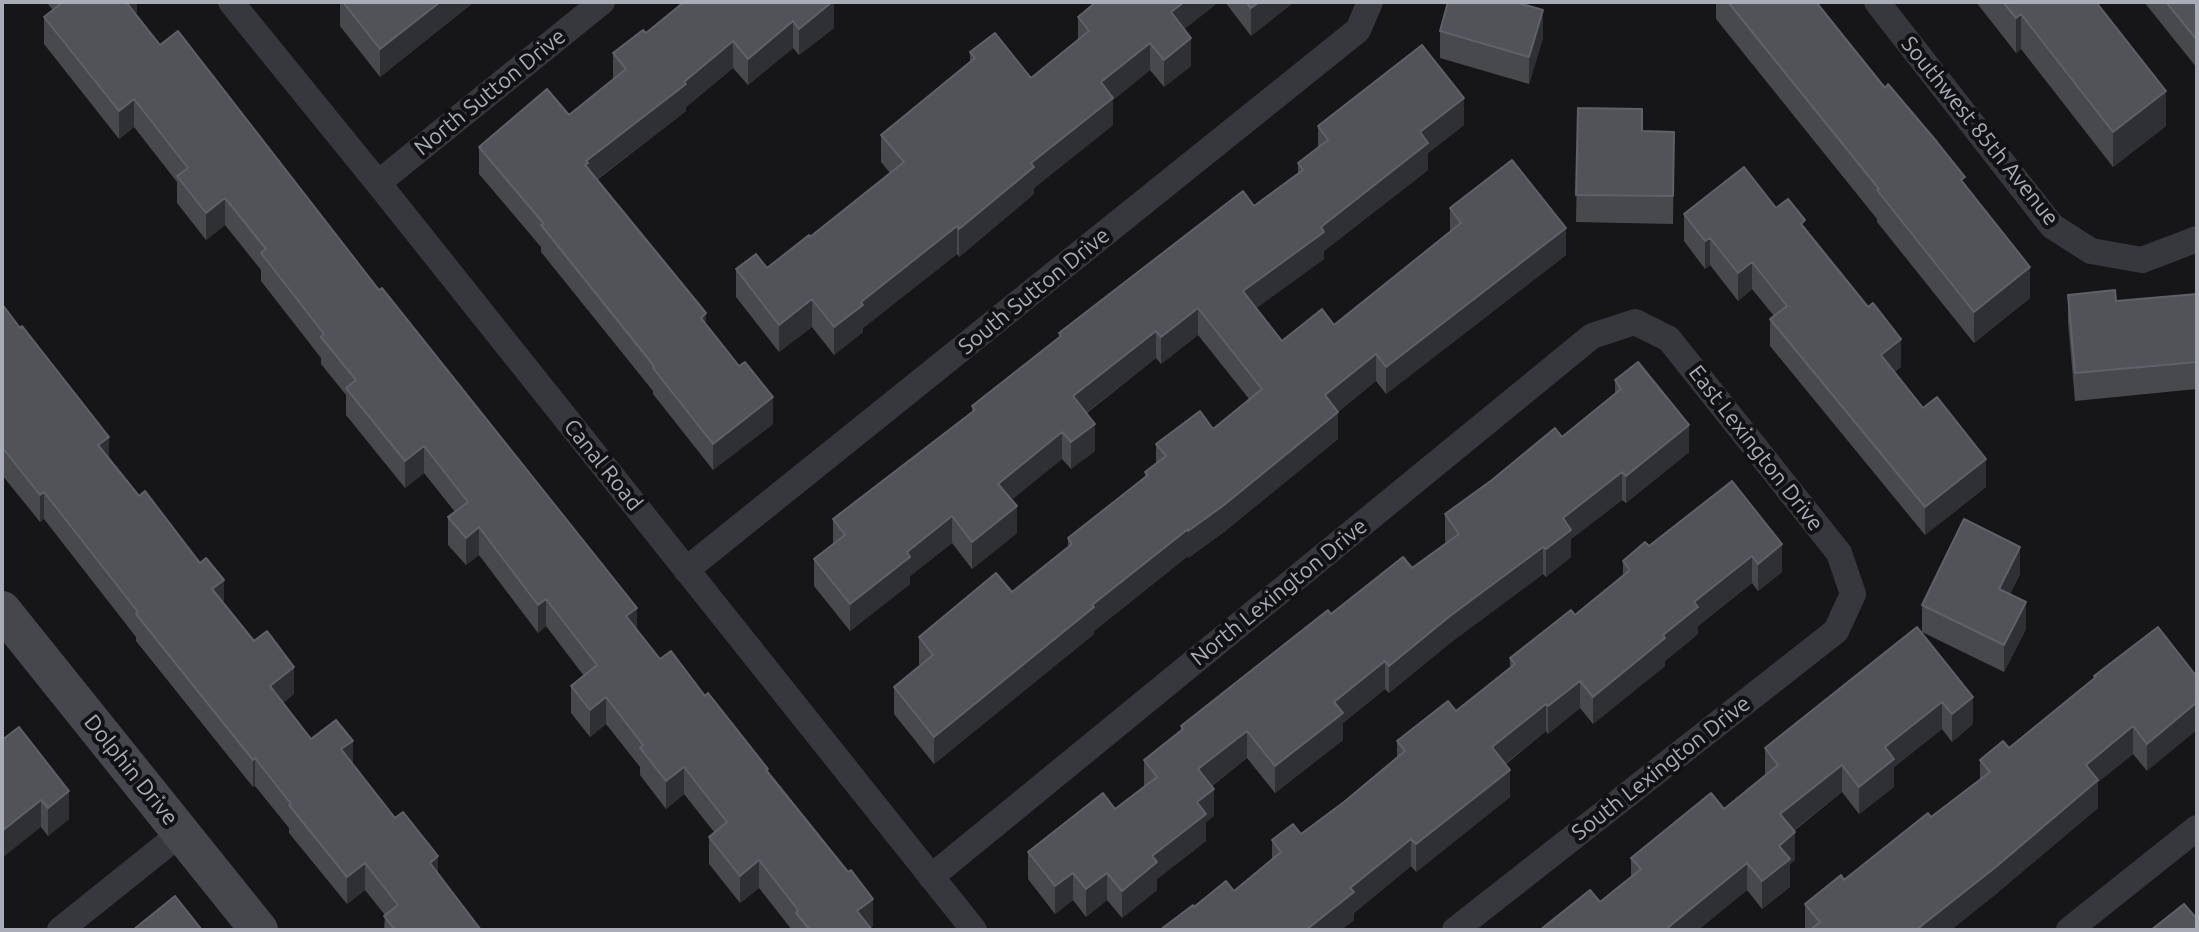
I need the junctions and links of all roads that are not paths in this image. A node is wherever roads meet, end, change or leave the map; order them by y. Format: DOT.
graph roads {
  1 [pos="231,2"];
  2 [pos="602,2"];
  3 [pos="1370,2"];
  4 [pos="1877,2"];
  5 [pos="378,183"];
  6 [pos="2197,239"];
  7 [pos="1635,322"];
  8 [pos="686,570"];
  9 [pos="1853,594"];
  10 [pos="2,610"];
  11 [pos="2197,828"];
  12 [pos="181,833"];
  13 [pos="931,877"];
  14 [pos="60,930"];
  15 [pos="259,930"];
  16 [pos="974,930"];
  17 [pos="1455,930"];
  18 [pos="2069,930"];
  1 -- 5 [label="street, Canal Road"];
  2 -- 5 [label="street, North Sutton Drive"];
  3 -- 8 [label="street, South Sutton Drive"];
  4 -- 6 [label="street, Southwest 85th Avenue"];
  5 -- 8 [label="street, Canal Road"];
  7 -- 9 [label="street, East Lexington Drive"];
  7 -- 13 [label="street, North Lexington Drive"];
  8 -- 13 [label="street, Canal Road"];
  9 -- 17 [label="street, South Lexington Drive"];
  10 -- 12 [label="street, Dolphin Drive"];
  11 -- 18 [label="street"];
  12 -- 14 [label="street"];
  12 -- 15 [label="street, Dolphin Drive"];
  13 -- 16 [label="street, Canal Road"];
}
